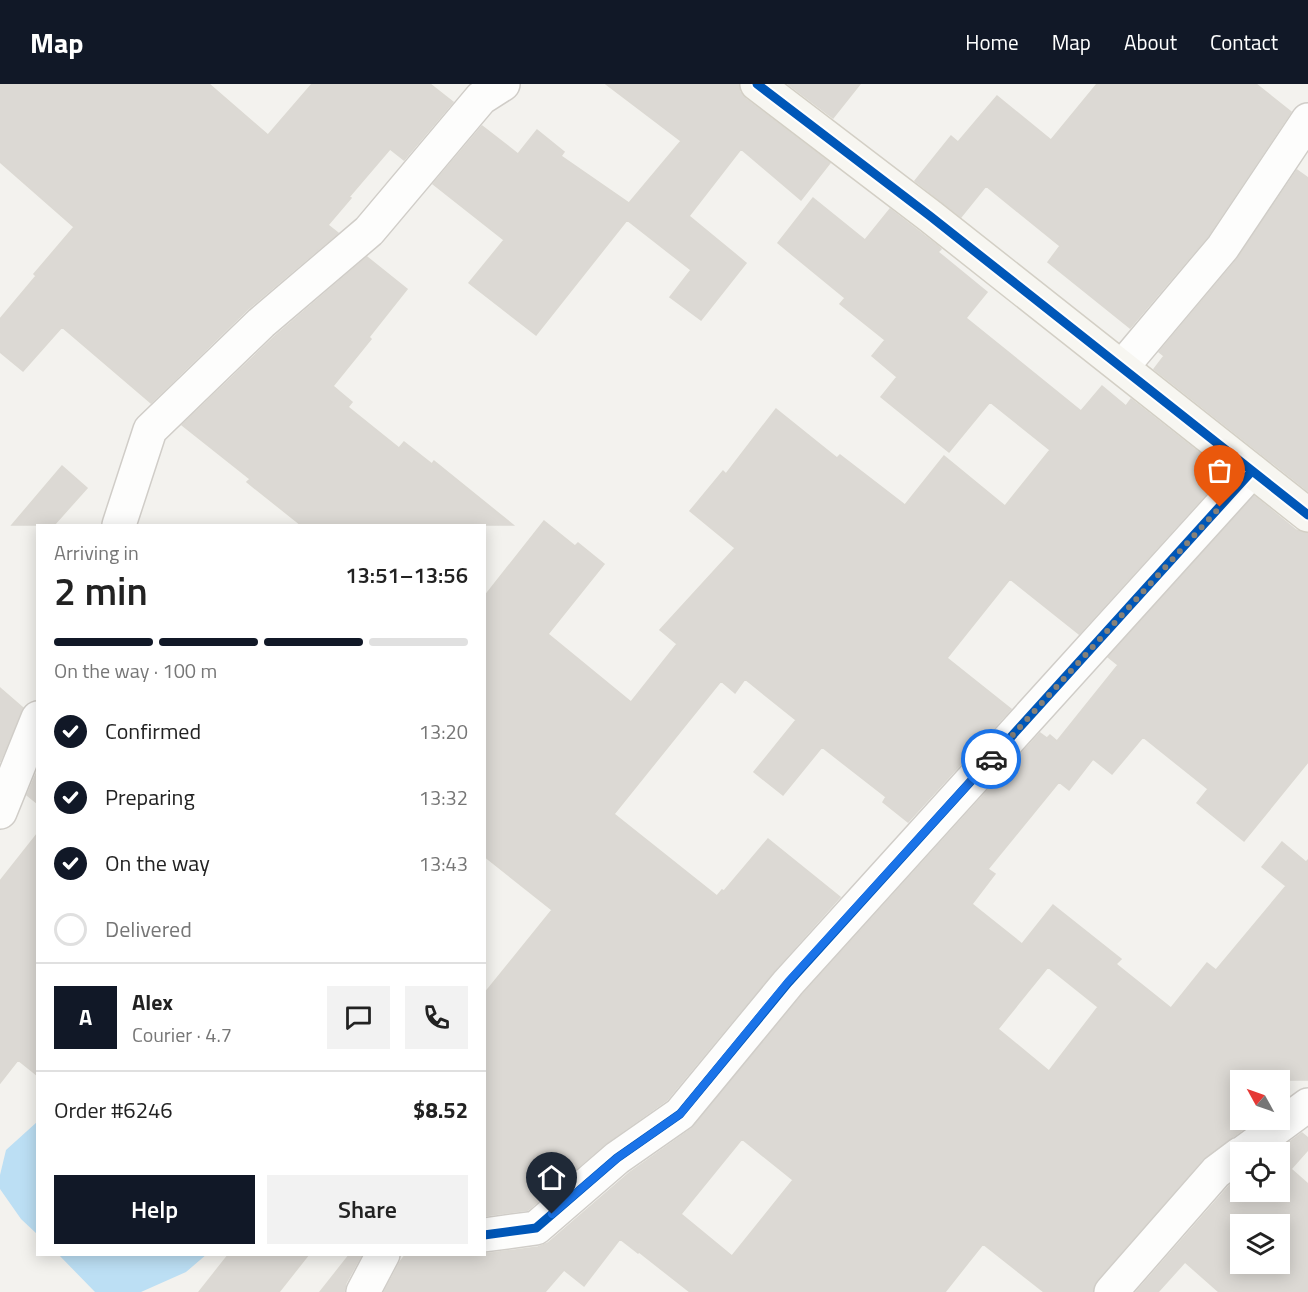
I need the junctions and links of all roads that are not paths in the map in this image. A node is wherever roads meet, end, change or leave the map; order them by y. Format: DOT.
graph roads {
  1 [pos="503,84"];
  2 [pos="757,84"];
  3 [pos="1308,120"];
  4 [pos="1122,368"];
  5 [pos="1252,471"];
  6 [pos="1307,512"];
  7 [pos="119,524"];
  8 [pos="36,723"];
  9 [pos="0,812"];
  10 [pos="1308,1105"];
  11 [pos="1257,1142"];
  12 [pos="1230,1162"];
  13 [pos="486,1235"];
  14 [pos="382,1256"];
  15 [pos="363,1292"];
  16 [pos="1111,1292"];
  1 -- 7 [label="street"];
  2 -- 4 [label="street"];
  3 -- 4 [label="street"];
  4 -- 5 [label="street"];
  5 -- 6 [label="street"];
  5 -- 13 [label="street"];
  8 -- 9 [label="street"];
  10 -- 11 [label="street"];
  12 -- 16 [label="street"];
  14 -- 15 [label="street"];
}
